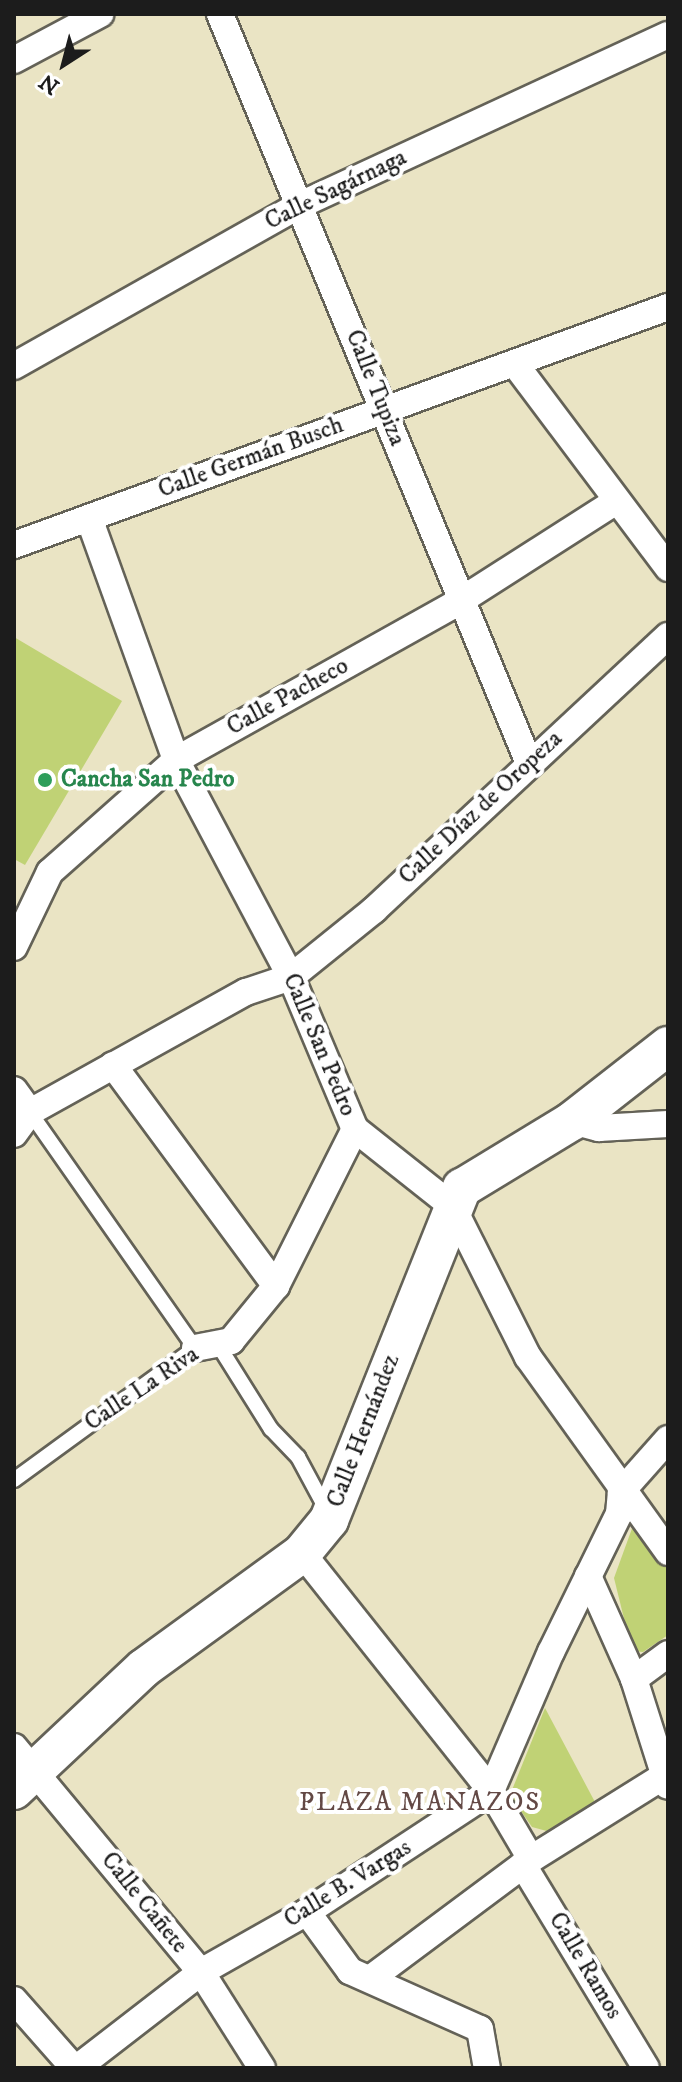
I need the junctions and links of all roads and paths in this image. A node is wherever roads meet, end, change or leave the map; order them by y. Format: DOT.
graph roads {
  1 [pos="100,14"];
  2 [pos="220,14"];
  3 [pos="668,35"];
  4 [pos="14,60"];
  5 [pos="300,205"];
  6 [pos="668,307"];
  7 [pos="515,364"];
  8 [pos="14,366"];
  9 [pos="384,409"];
  10 [pos="615,502"];
  11 [pos="89,518"];
  12 [pos="14,545"];
  13 [pos="668,568"];
  14 [pos="460,601"];
  15 [pos="668,636"];
  16 [pos="176,760"];
  17 [pos="529,763"];
  18 [pos="14,947"];
  19 [pos="291,977"];
  20 [pos="668,1046"];
  21 [pos="113,1065"];
  22 [pos="14,1090"];
  23 [pos="30,1112"];
  24 [pos="572,1121"];
  25 [pos="668,1124"];
  26 [pos="355,1129"];
  27 [pos="14,1134"];
  28 [pos="452,1206"];
  29 [pos="276,1286"];
  30 [pos="206,1346"];
  31 [pos="668,1439"];
  32 [pos="14,1480"];
  33 [pos="621,1492"];
  34 [pos="329,1520"];
  35 [pos="668,1552"];
  36 [pos="302,1553"];
  37 [pos="588,1576"];
  38 [pos="668,1654"];
  39 [pos="634,1679"];
  40 [pos="21,1769"];
  41 [pos="665,1782"];
  42 [pos="491,1791"];
  43 [pos="527,1862"];
  44 [pos="307,1912"];
  45 [pos="201,1972"];
  46 [pos="370,1979"];
  47 [pos="14,2000"];
  48 [pos="75,2068"];
  49 [pos="262,2068"];
  50 [pos="487,2068"];
  51 [pos="646,2068"];
  1 -- 4 [label="street"];
  2 -- 5 [label="street, Calle Tupiza"];
  3 -- 5 [label="street, Calle Sagárnaga"];
  5 -- 8 [label="street, Calle Sagárnaga"];
  5 -- 9 [label="street, Calle Tupiza"];
  6 -- 7 [label="street, Calle Germán Busch"];
  7 -- 9 [label="street, Calle Germán Busch"];
  7 -- 10 [label="street"];
  9 -- 11 [label="street, Calle Germán Busch"];
  9 -- 14 [label="street, Calle Tupiza"];
  10 -- 13 [label="street"];
  10 -- 14 [label="street, Calle Pacheco"];
  11 -- 12 [label="street, Calle Germán Busch"];
  11 -- 16 [label="street, Calle San Pedro"];
  14 -- 16 [label="street, Calle Pacheco"];
  14 -- 17 [label="street, Calle Tupiza"];
  15 -- 17 [label="street, Calle Díaz de Oropeza"];
  16 -- 18 [label="street, Calle Pacheco"];
  16 -- 19 [label="street, Calle San Pedro"];
  17 -- 19 [label="street, Calle Díaz de Oropeza"];
  19 -- 21 [label="street"];
  19 -- 26 [label="street, Calle San Pedro"];
  20 -- 24 [label="main road, Calle Hernández"];
  21 -- 23 [label="street"];
  21 -- 29 [label="street"];
  22 -- 23 [label="street"];
  23 -- 27 [label="street"];
  23 -- 30 [label="lane"];
  24 -- 25 [label="street"];
  24 -- 28 [label="main road, Calle Hernández"];
  26 -- 28 [label="street, Calle San Pedro"];
  26 -- 29 [label="street, Calle La Riva"];
  28 -- 33 [label="street, Calle San Pedro"];
  28 -- 34 [label="main road, Calle Hernández"];
  29 -- 30 [label="street, Calle La Riva"];
  30 -- 32 [label="lane, Calle La Riva"];
  30 -- 34 [label="lane"];
  31 -- 33 [label="street"];
  33 -- 35 [label="street, Calle San Pedro"];
  33 -- 37 [label="street"];
  34 -- 36 [label="main road, Calle Hernández"];
  36 -- 40 [label="main road, Calle Hernández"];
  36 -- 42 [label="street, Calle Ramos"];
  37 -- 39 [label="street"];
  37 -- 42 [label="street"];
  38 -- 39 [label="street"];
  39 -- 41 [label="street"];
  40 -- 45 [label="street, Calle Cañete"];
  41 -- 43 [label="street"];
  42 -- 43 [label="street, Calle Ramos"];
  42 -- 44 [label="street, Calle B. Vargas"];
  43 -- 46 [label="street"];
  43 -- 51 [label="street, Calle Ramos"];
  44 -- 45 [label="street, Calle B. Vargas"];
  44 -- 46 [label="street"];
  45 -- 48 [label="street, Calle B. Vargas"];
  45 -- 49 [label="street, Calle Cañete"];
  46 -- 50 [label="street"];
  47 -- 48 [label="street"];
}
